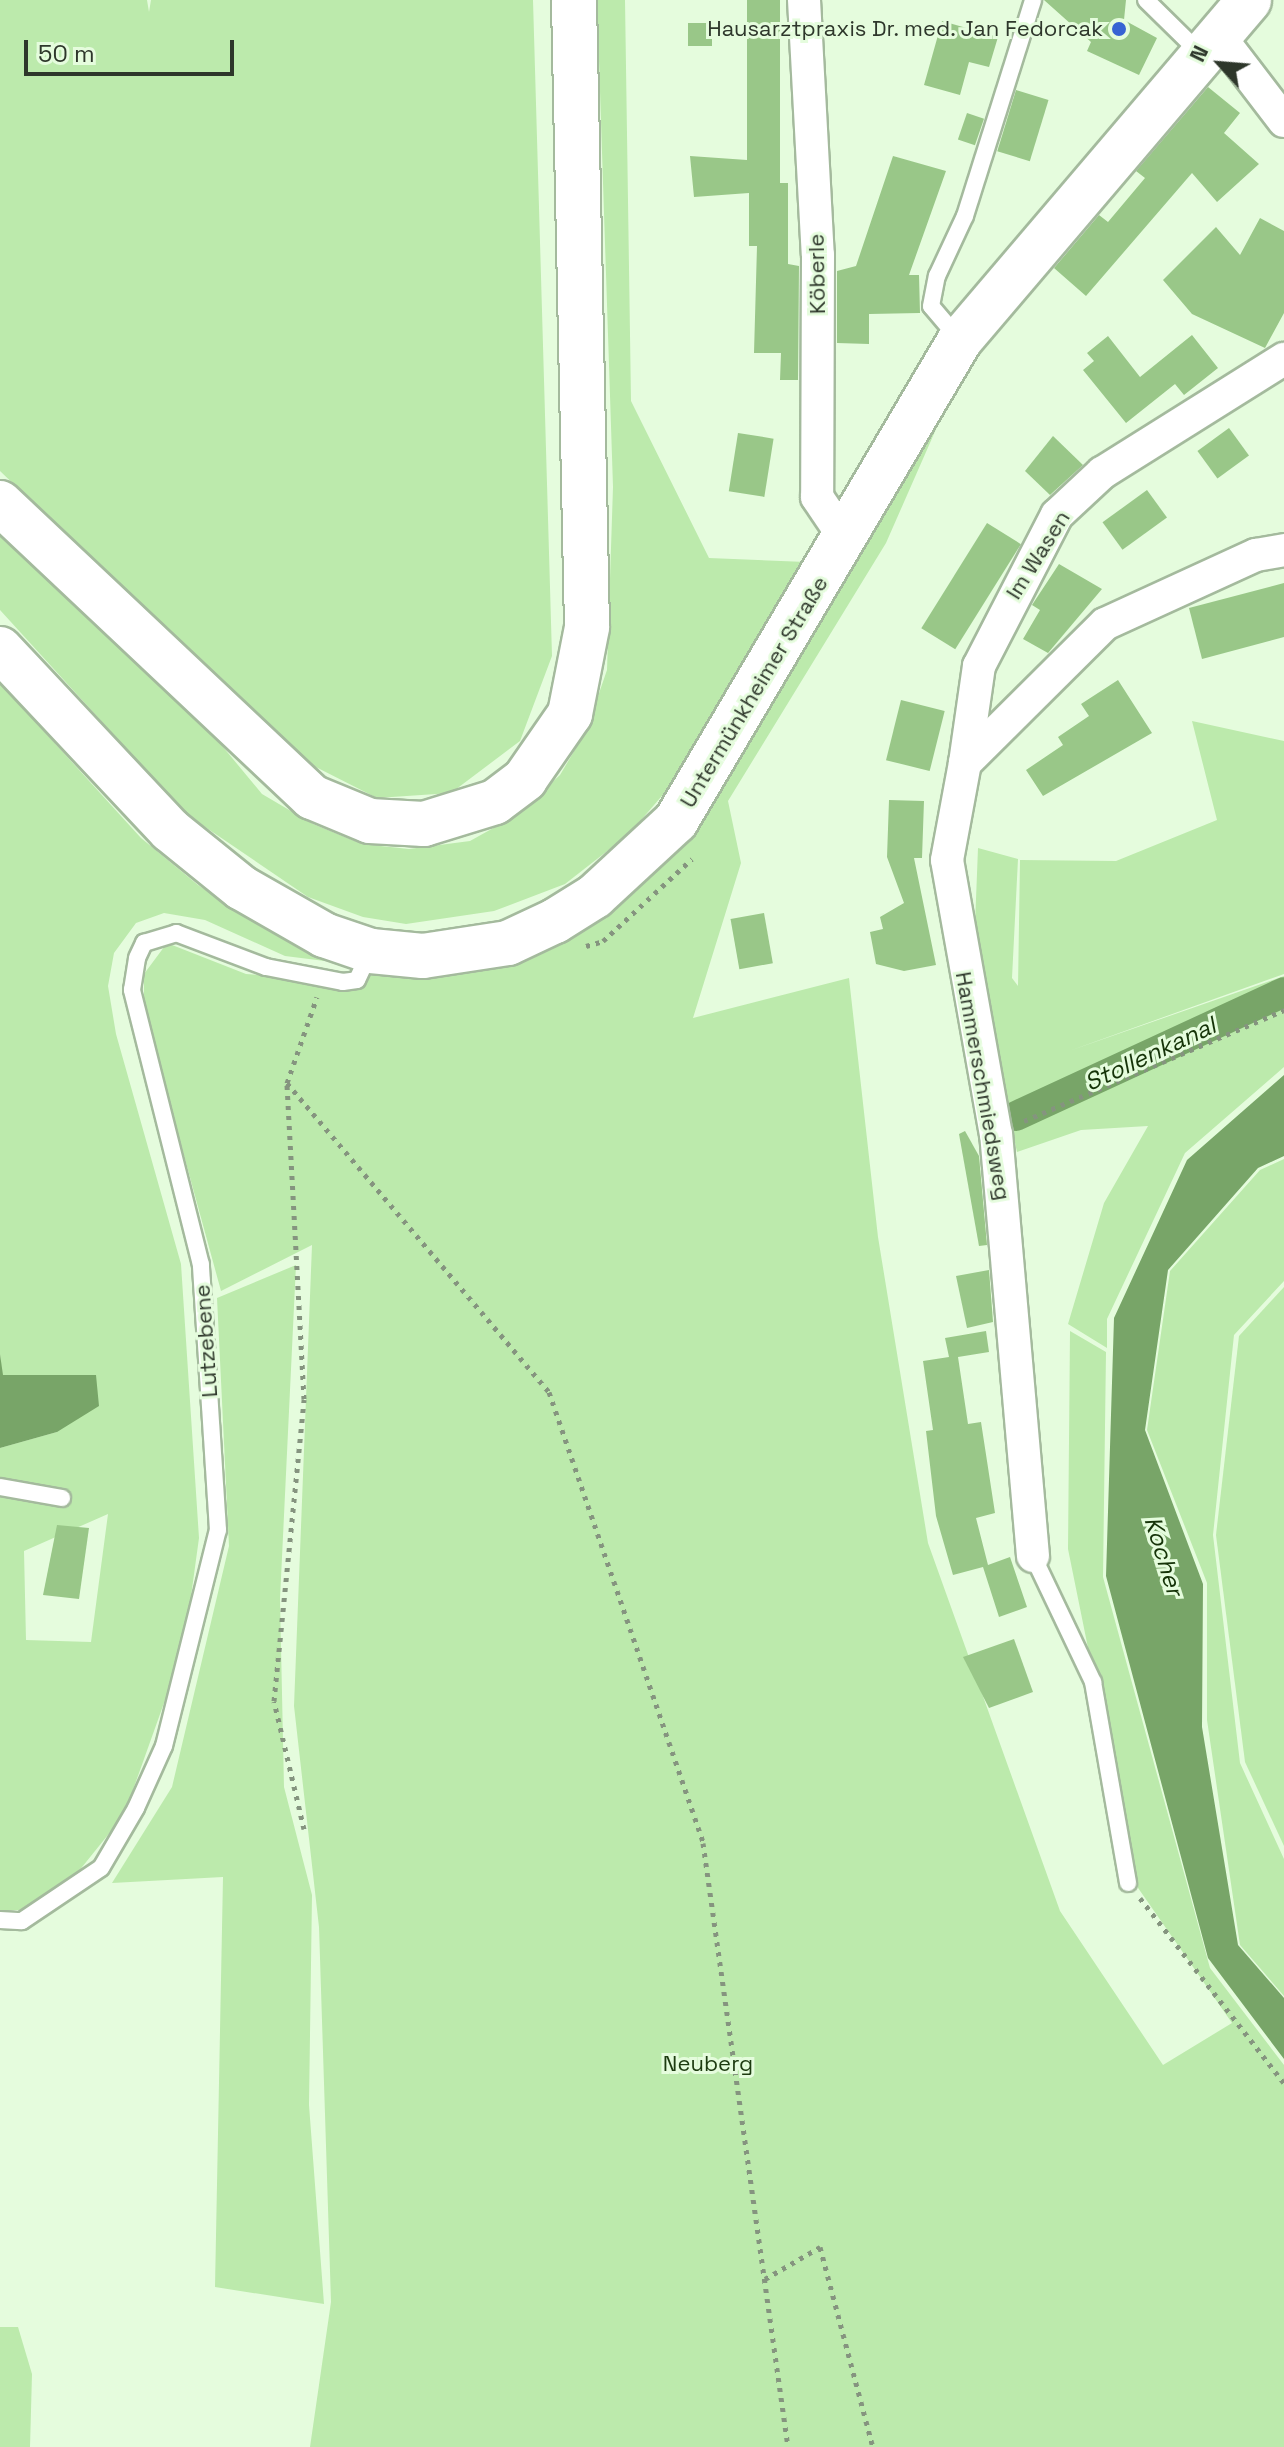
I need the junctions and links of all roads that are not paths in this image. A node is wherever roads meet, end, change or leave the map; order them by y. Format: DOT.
graph roads {
  1 [pos="574,0"];
  2 [pos="804,0"];
  3 [pos="1033,0"];
  4 [pos="1146,0"];
  5 [pos="1249,0"];
  6 [pos="1208,42"];
  7 [pos="1284,121"];
  8 [pos="960,340"];
  9 [pos="1284,359"];
  10 [pos="0,503"];
  11 [pos="846,540"];
  12 [pos="1284,550"];
  13 [pos="0,649"];
  14 [pos="965,763"];
  15 [pos="371,951"];
  16 [pos="0,1487"];
  17 [pos="62,1498"];
  18 [pos="1033,1556"];
  19 [pos="1128,1883"];
  20 [pos="0,1920"];
  1 -- 10 [label="main road"];
  2 -- 11 [label="street, Köberle"];
  3 -- 8 [label="lane"];
  4 -- 6 [label="lane"];
  5 -- 6 [label="main road, Untermünkheimer Straße"];
  6 -- 7 [label="street"];
  6 -- 8 [label="main road, Untermünkheimer Straße"];
  8 -- 11 [label="main road, Untermünkheimer Straße"];
  9 -- 14 [label="street, Im Wasen"];
  11 -- 15 [label="main road, Untermünkheimer Straße"];
  12 -- 14 [label="street"];
  13 -- 15 [label="main road, Untermünkheimer Straße"];
  14 -- 18 [label="street, Hammerschmiedsweg"];
  15 -- 20 [label="lane, Lutzebene"];
  16 -- 17 [label="lane"];
  18 -- 19 [label="lane, Hammerschmiedsweg"];
}
